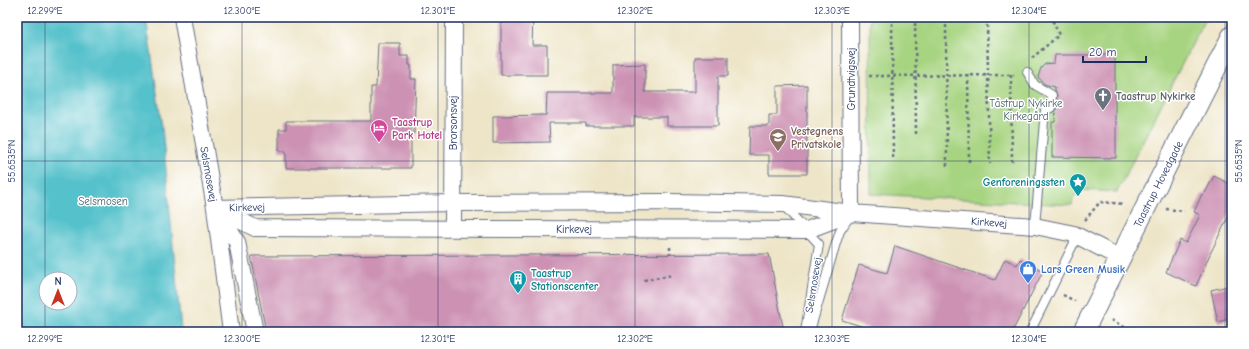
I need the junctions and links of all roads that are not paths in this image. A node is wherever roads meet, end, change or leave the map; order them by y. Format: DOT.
graph roads {
  1 [pos="182,17"];
  2 [pos="454,17"];
  3 [pos="850,17"];
  4 [pos="1232,36"];
  5 [pos="1227,60"];
  6 [pos="1027,72"];
  7 [pos="453,203"];
  8 [pos="783,204"];
  9 [pos="215,208"];
  10 [pos="851,213"];
  11 [pos="1036,226"];
  12 [pos="453,229"];
  13 [pos="807,230"];
  14 [pos="1074,234"];
  15 [pos="1120,258"];
  16 [pos="232,332"];
  17 [pos="255,332"];
  18 [pos="805,332"];
  19 [pos="809,332"];
  20 [pos="1030,332"];
  21 [pos="1083,332"];
  1 -- 9 [label="street, Selsmosevej"];
  2 -- 7 [label="street, Brorsonsvej"];
  3 -- 10 [label="street, Grundtvigsvej"];
  4 -- 5 [label="street, Taastrup Hovedgade"];
  5 -- 15 [label="street, Taastrup Hovedgade"];
  6 -- 11 [label="lane"];
  7 -- 8 [label="street, Kirkevej"];
  7 -- 9 [label="street, Kirkevej"];
  7 -- 12 [label="street, Brorsonsvej"];
  8 -- 10 [label="street, Kirkevej"];
  8 -- 13 [label="lane, Selsmosevej"];
  9 -- 12 [label="street, Kirkevej"];
  9 -- 16 [label="street, Selsmosevej"];
  9 -- 17 [label="street"];
  10 -- 11 [label="street, Kirkevej"];
  10 -- 13 [label="street, Kirkevej"];
  10 -- 19 [label="lane, Selsmosevej"];
  11 -- 14 [label="street, Kirkevej"];
  12 -- 13 [label="street, Kirkevej"];
  13 -- 18 [label="lane, Selsmosevej"];
  14 -- 15 [label="street, Kirkevej"];
  14 -- 20 [label="lane"];
  15 -- 21 [label="street, Taastrup Hovedgade"];
}
